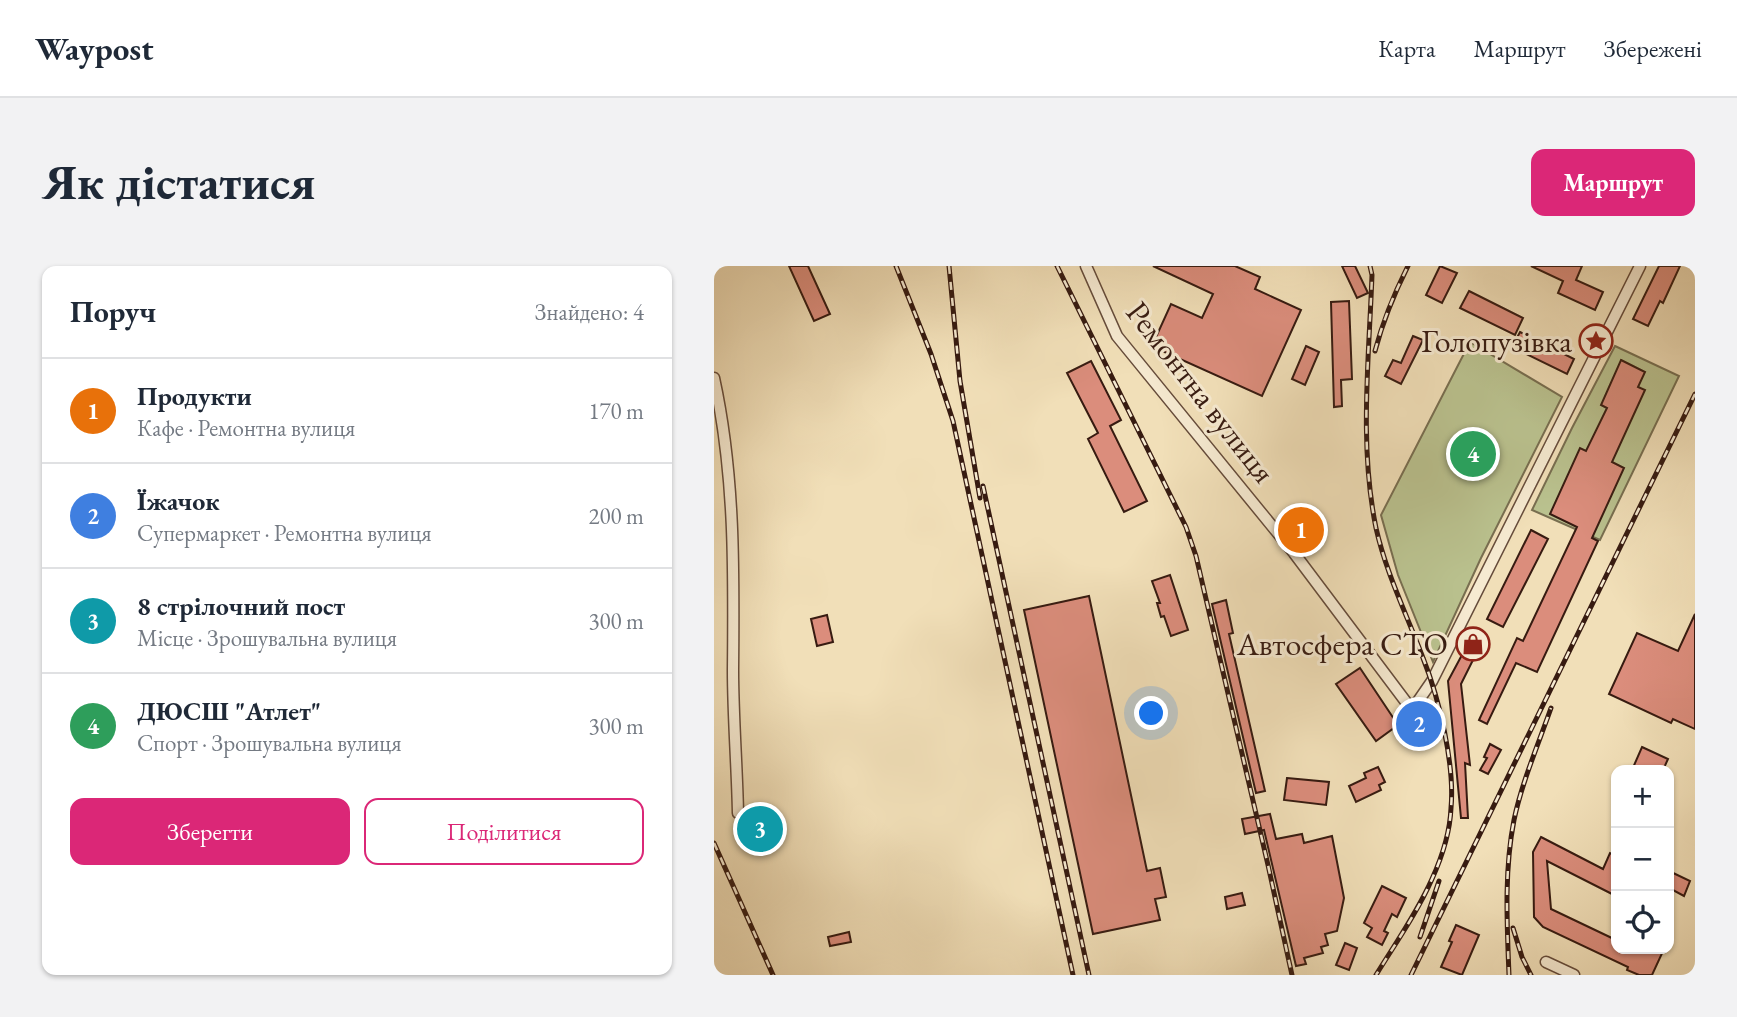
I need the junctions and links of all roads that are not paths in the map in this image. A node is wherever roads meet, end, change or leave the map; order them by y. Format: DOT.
graph roads {
  1 [pos="1086,266"];
  2 [pos="1640,266"];
  3 [pos="714,378"];
  4 [pos="738,813"];
  5 [pos="1546,962"];
  6 [pos="1574,975"];
  1 -- 2 [label="street, Ремонтна вулиця"];
  3 -- 4 [label="street"];
  5 -- 6 [label="street"];
}
